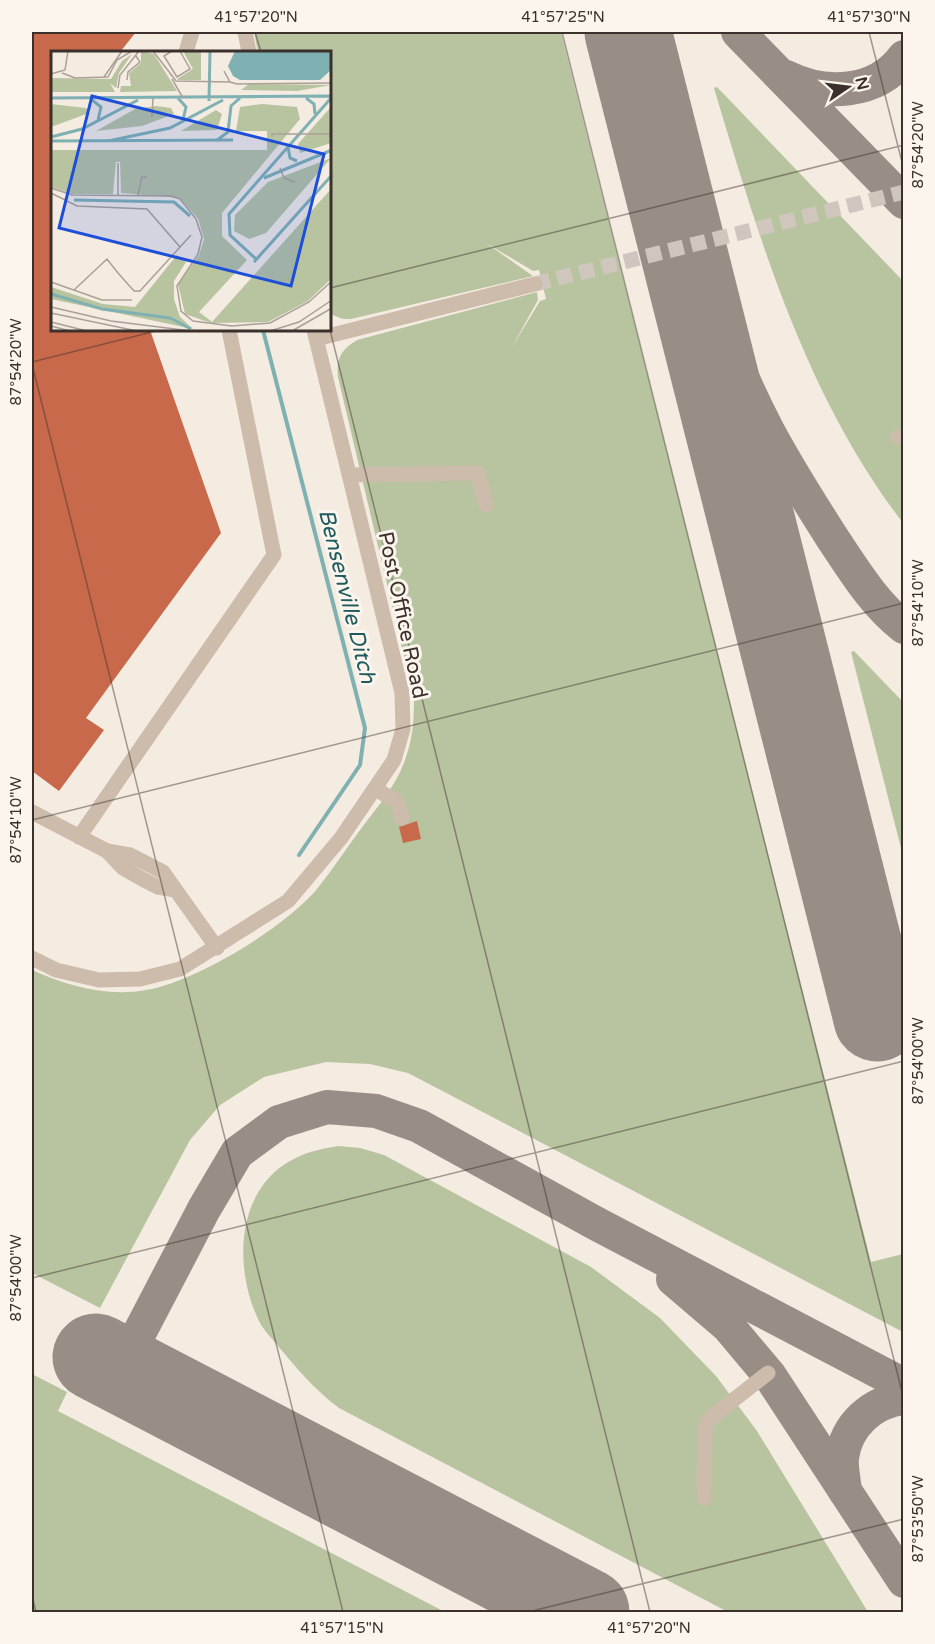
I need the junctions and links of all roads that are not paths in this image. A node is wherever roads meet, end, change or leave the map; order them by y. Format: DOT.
graph roads {
  1 [pos="192,32"];
  2 [pos="245,32"];
  3 [pos="186,51"];
  4 [pos="249,51"];
  5 [pos="535,284"];
  6 [pos="332,330"];
  7 [pos="229,332"];
  8 [pos="315,334"];
  9 [pos="350,475"];
  10 [pos="486,505"];
  11 [pos="376,789"];
  12 [pos="32,812"];
  13 [pos="402,818"];
  14 [pos="80,837"];
  15 [pos="217,948"];
  16 [pos="32,958"];
  17 [pos="768,1373"];
  18 [pos="704,1498"];
  1 -- 3 [label="lane"];
  2 -- 4 [label="lane"];
  5 -- 6 [label="lane"];
  7 -- 14 [label="lane"];
  8 -- 9 [label="lane, Post Office Road"];
  9 -- 10 [label="lane"];
  9 -- 11 [label="lane, Post Office Road"];
  11 -- 13 [label="lane"];
  11 -- 15 [label="lane, Post Office Road"];
  12 -- 14 [label="lane"];
  14 -- 15 [label="lane"];
  15 -- 16 [label="lane, Post Office Road"];
  17 -- 18 [label="lane"];
}
